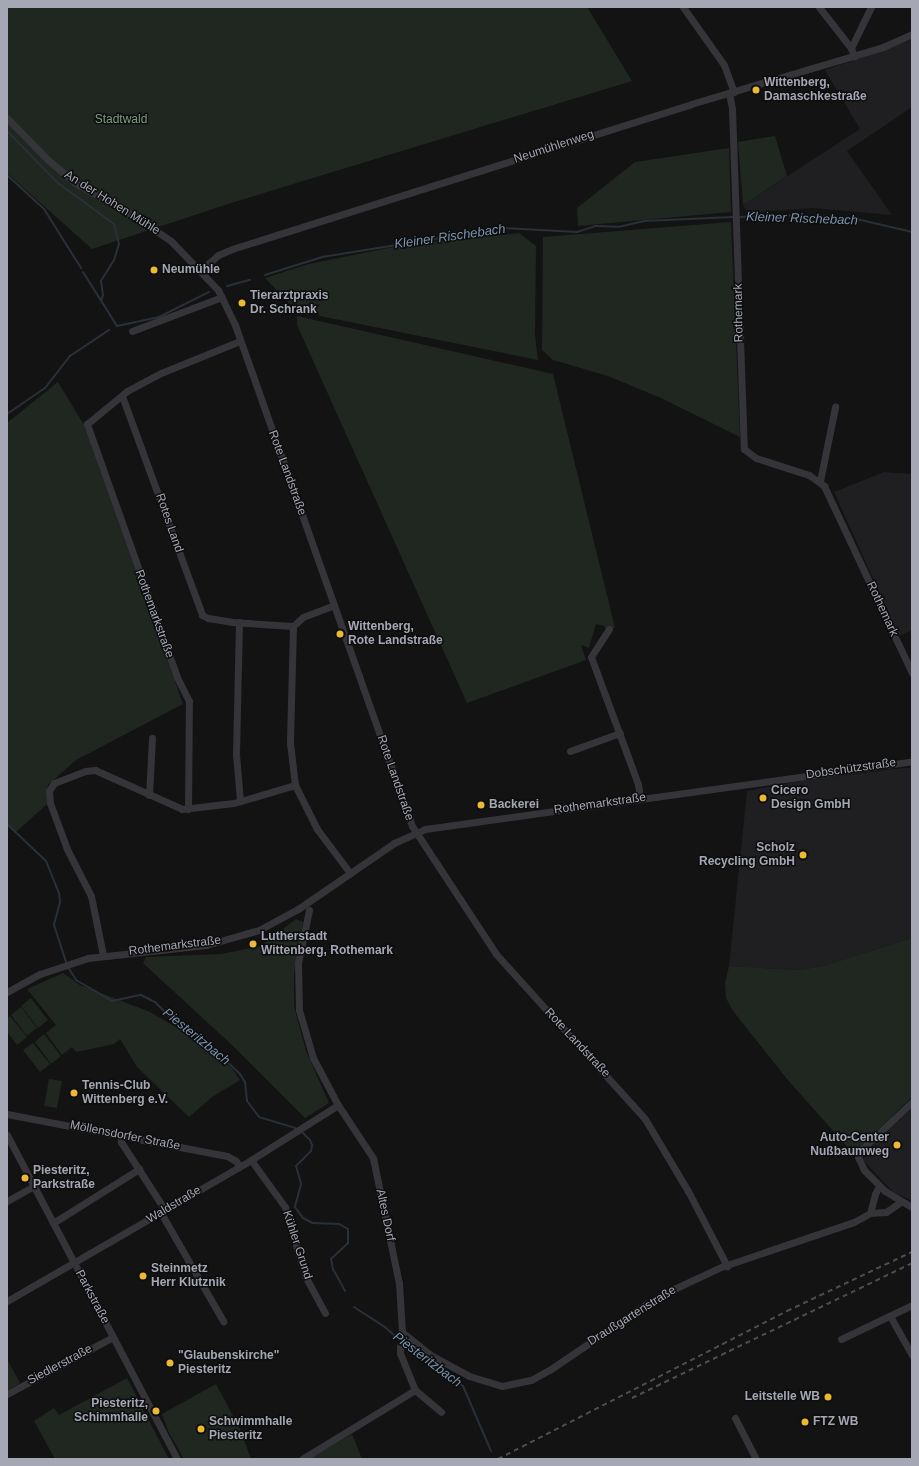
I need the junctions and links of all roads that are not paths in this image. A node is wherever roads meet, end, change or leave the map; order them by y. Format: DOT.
graph roads {
  1 [pos="683,7"];
  2 [pos="819,7"];
  3 [pos="871,7"];
  4 [pos="912,34"];
  5 [pos="852,48"];
  6 [pos="854,56"];
  7 [pos="731,92"];
  8 [pos="7,118"];
  9 [pos="201,270"];
  10 [pos="222,297"];
  11 [pos="132,331"];
  12 [pos="240,341"];
  13 [pos="122,396"];
  14 [pos="835,407"];
  15 [pos="820,481"];
  16 [pos="334,605"];
  17 [pos="239,622"];
  18 [pos="293,626"];
  19 [pos="608,629"];
  20 [pos="912,673"];
  21 [pos="620,733"];
  22 [pos="152,738"];
  23 [pos="570,751"];
  24 [pos="912,761"];
  25 [pos="743,784"];
  26 [pos="295,785"];
  27 [pos="149,795"];
  28 [pos="640,799"];
  29 [pos="240,801"];
  30 [pos="188,809"];
  31 [pos="416,832"];
  32 [pos="350,873"];
  33 [pos="309,910"];
  34 [pos="103,955"];
  35 [pos="7,992"];
  36 [pos="912,1102"];
  37 [pos="338,1105"];
  38 [pos="7,1114"];
  39 [pos="7,1135"];
  40 [pos="121,1135"];
  41 [pos="251,1160"];
  42 [pos="240,1166"];
  43 [pos="139,1169"];
  44 [pos="34,1186"];
  45 [pos="880,1186"];
  46 [pos="7,1201"];
  47 [pos="901,1202"];
  48 [pos="912,1207"];
  49 [pos="163,1212"];
  50 [pos="870,1213"];
  51 [pos="53,1223"];
  52 [pos="74,1264"];
  53 [pos="726,1266"];
  54 [pos="7,1301"];
  55 [pos="912,1305"];
  56 [pos="325,1313"];
  57 [pos="890,1316"];
  58 [pos="223,1321"];
  59 [pos="404,1335"];
  60 [pos="113,1337"];
  61 [pos="841,1339"];
  62 [pos="400,1346"];
  63 [pos="912,1355"];
  64 [pos="415,1390"];
  65 [pos="7,1394"];
  66 [pos="442,1412"];
  67 [pos="735,1418"];
  68 [pos="177,1459"];
  69 [pos="302,1459"];
  70 [pos="756,1459"];
  1 -- 7 [label="street, Rothemark"];
  2 -- 5 [label="street"];
  3 -- 5 [label="street"];
  4 -- 6 [label="street, Neumühlenweg"];
  5 -- 6 [label="street"];
  6 -- 7 [label="street, Neumühlenweg"];
  7 -- 9 [label="street, Neumühlenweg"];
  7 -- 15 [label="street, Rothemark"];
  8 -- 9 [label="street, An der Hohen Mühle"];
  9 -- 10 [label="street, Rote Landstraße"];
  10 -- 11 [label="street"];
  10 -- 12 [label="street, Rote Landstraße"];
  12 -- 13 [label="street"];
  12 -- 16 [label="street, Rote Landstraße"];
  13 -- 17 [label="street, Rotes Land"];
  13 -- 30 [label="street, Rothemarkstraße"];
  14 -- 15 [label="street"];
  15 -- 20 [label="street, Rothemark"];
  16 -- 18 [label="street"];
  16 -- 31 [label="street, Rote Landstraße"];
  17 -- 18 [label="street, Rotes Land"];
  17 -- 29 [label="street"];
  18 -- 26 [label="street"];
  19 -- 21 [label="street"];
  21 -- 23 [label="street"];
  21 -- 28 [label="street"];
  22 -- 27 [label="street"];
  24 -- 25 [label="street, Dobschützstraße"];
  25 -- 28 [label="street, Rothemarkstraße"];
  26 -- 29 [label="street"];
  26 -- 32 [label="street"];
  27 -- 30 [label="street"];
  27 -- 34 [label="street"];
  28 -- 31 [label="street, Rothemarkstraße"];
  29 -- 30 [label="street"];
  31 -- 32 [label="street, Rothemarkstraße"];
  31 -- 53 [label="street, Rote Landstraße"];
  32 -- 34 [label="street, Rothemarkstraße"];
  33 -- 37 [label="street"];
  34 -- 35 [label="street, Rothemarkstraße"];
  36 -- 45 [label="street"];
  37 -- 41 [label="street, Waldstraße"];
  37 -- 59 [label="street, Altes Dorf"];
  38 -- 40 [label="street, Möllensdorfer Straße"];
  39 -- 44 [label="street, Parkstraße"];
  40 -- 42 [label="street, Möllensdorfer Straße"];
  40 -- 43 [label="street"];
  41 -- 42 [label="street, Waldstraße"];
  41 -- 56 [label="street, Kühler Grund"];
  42 -- 49 [label="street, Waldstraße"];
  43 -- 49 [label="street"];
  43 -- 51 [label="street"];
  44 -- 46 [label="street"];
  44 -- 51 [label="street, Parkstraße"];
  45 -- 47 [label="street"];
  45 -- 50 [label="street"];
  47 -- 48 [label="street"];
  47 -- 50 [label="street, Draußgartenstraße"];
  49 -- 52 [label="street, Waldstraße"];
  49 -- 58 [label="street"];
  50 -- 53 [label="street, Draußgartenstraße"];
  51 -- 52 [label="street, Parkstraße"];
  52 -- 54 [label="street, Waldstraße"];
  52 -- 60 [label="street, Parkstraße"];
  53 -- 59 [label="street, Draußgartenstraße"];
  55 -- 57 [label="street"];
  57 -- 61 [label="street"];
  57 -- 63 [label="street"];
  60 -- 65 [label="street, Siedlerstraße"];
  60 -- 68 [label="street, Parkstraße"];
  62 -- 64 [label="street"];
  64 -- 66 [label="street"];
  64 -- 69 [label="street"];
  67 -- 70 [label="street"];
}
